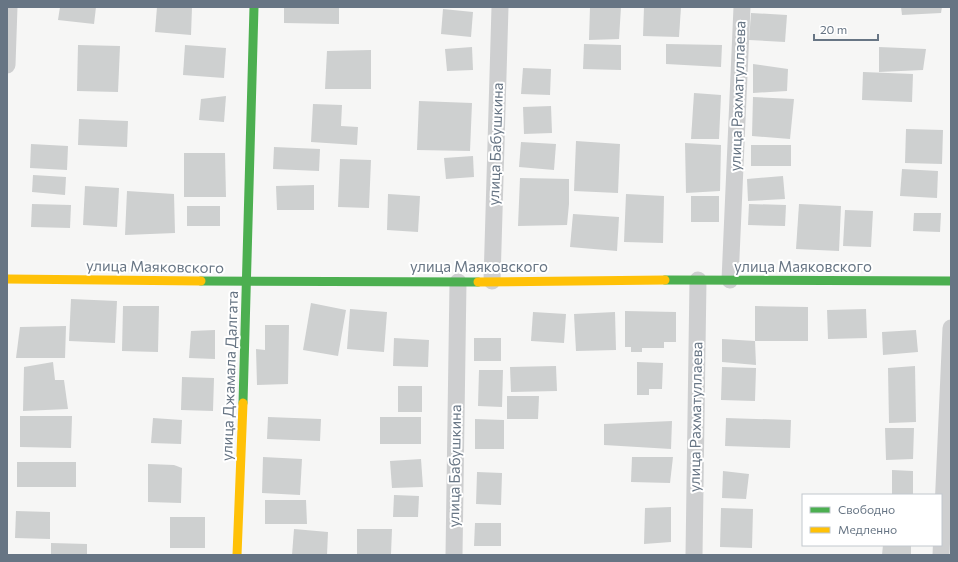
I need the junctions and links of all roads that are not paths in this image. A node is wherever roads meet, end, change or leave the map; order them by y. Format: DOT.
graph roads {
  1 [pos="9,7"];
  2 [pos="254,7"];
  3 [pos="500,7"];
  4 [pos="742,7"];
  5 [pos="7,65"];
  6 [pos="7,279"];
  7 [pos="698,280"];
  8 [pos="730,280"];
  9 [pos="492,281"];
  10 [pos="951,281"];
  11 [pos="247,282"];
  12 [pos="458,282"];
  13 [pos="951,328"];
  14 [pos="942,532"];
  15 [pos="237,555"];
  16 [pos="454,555"];
  17 [pos="694,555"];
  1 -- 5 [label="street"];
  2 -- 11 [label="street, улица Джамала Далгата"];
  3 -- 9 [label="street, улица Бабушкина"];
  4 -- 8 [label="street, улица Рахматуллаева"];
  6 -- 11 [label="street, улица Маяковского"];
  7 -- 8 [label="street, улица Маяковского"];
  7 -- 9 [label="street, улица Маяковского"];
  7 -- 17 [label="street, улица Рахматуллаева"];
  8 -- 10 [label="street, улица Маяковского"];
  9 -- 12 [label="street, улица Маяковского"];
  11 -- 12 [label="street, улица Маяковского"];
  11 -- 15 [label="street, улица Джамала Далгата"];
  12 -- 16 [label="street, улица Бабушкина"];
  13 -- 14 [label="street"];
}
